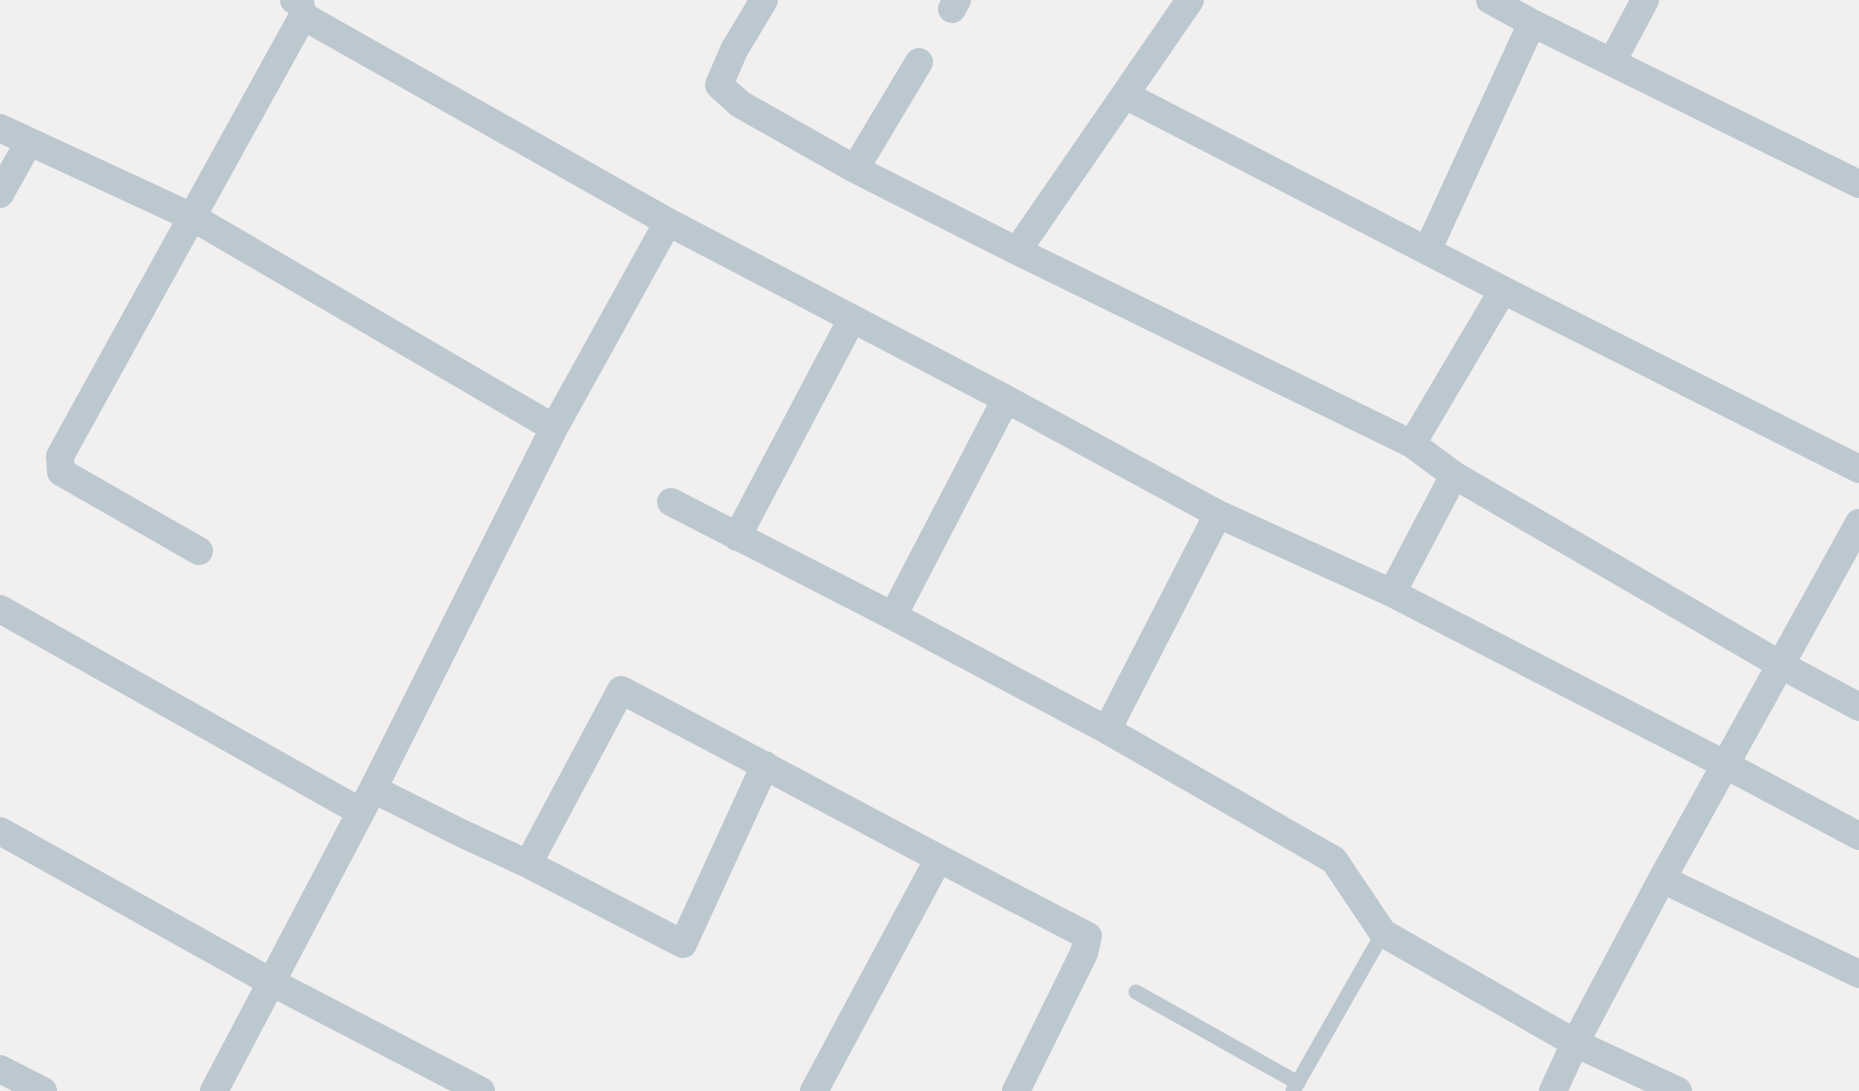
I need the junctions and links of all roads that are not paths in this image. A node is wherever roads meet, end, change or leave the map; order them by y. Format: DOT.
graph roads {
  1 [pos="764,0"];
  2 [pos="1190,0"];
  3 [pos="1490,0"];
  4 [pos="1646,0"];
  5 [pos="298,8"];
  6 [pos="1532,23"];
  7 [pos="919,62"];
  8 [pos="1612,62"];
  9 [pos="1125,94"];
  10 [pos="0,128"];
  11 [pos="29,142"];
  12 [pos="855,169"];
  13 [pos="1859,184"];
  14 [pos="0,194"];
  15 [pos="192,217"];
  16 [pos="668,222"];
  17 [pos="1017,251"];
  18 [pos="1427,251"];
  19 [pos="1503,290"];
  20 [pos="852,319"];
  21 [pos="1006,399"];
  22 [pos="554,428"];
  23 [pos="1412,444"];
  24 [pos="1859,469"];
  25 [pos="1454,474"];
  26 [pos="671,502"];
  27 [pos="1218,514"];
  28 [pos="1859,523"];
  29 [pos="737,537"];
  30 [pos="199,551"];
  31 [pos="1392,593"];
  32 [pos="0,609"];
  33 [pos="893,616"];
  34 [pos="1781,665"];
  35 [pos="1859,706"];
  36 [pos="1108,730"];
  37 [pos="765,765"];
  38 [pos="1726,765"];
  39 [pos="367,800"];
  40 [pos="0,831"];
  41 [pos="1859,836"];
  42 [pos="938,860"];
  43 [pos="528,864"];
  44 [pos="1662,880"];
  45 [pos="1383,933"];
  46 [pos="1859,974"];
  47 [pos="271,982"];
  48 [pos="1136,992"];
  49 [pos="1575,1043"];
  50 [pos="0,1069"];
  51 [pos="1295,1087"];
  52 [pos="43,1091"];
  53 [pos="214,1091"];
  54 [pos="481,1091"];
  55 [pos="814,1091"];
  56 [pos="1016,1091"];
  57 [pos="1552,1091"];
  58 [pos="1678,1091"];
  1 -- 12 [label="street"];
  2 -- 9 [label="street"];
  3 -- 6 [label="street"];
  4 -- 8 [label="street"];
  5 -- 15 [label="street"];
  5 -- 16 [label="street"];
  6 -- 8 [label="street"];
  6 -- 18 [label="street"];
  7 -- 12 [label="street"];
  8 -- 13 [label="street"];
  9 -- 17 [label="street"];
  9 -- 18 [label="street"];
  10 -- 11 [label="street"];
  11 -- 14 [label="street"];
  11 -- 15 [label="street"];
  12 -- 17 [label="street"];
  15 -- 22 [label="street"];
  15 -- 30 [label="street"];
  16 -- 20 [label="street"];
  16 -- 22 [label="street"];
  17 -- 23 [label="street"];
  18 -- 19 [label="street"];
  19 -- 23 [label="street"];
  19 -- 24 [label="street"];
  20 -- 21 [label="street"];
  20 -- 29 [label="street"];
  21 -- 27 [label="street"];
  21 -- 33 [label="street"];
  22 -- 39 [label="street"];
  23 -- 25 [label="street"];
  25 -- 31 [label="street"];
  25 -- 34 [label="street"];
  26 -- 29 [label="street"];
  27 -- 31 [label="street"];
  27 -- 36 [label="street"];
  28 -- 34 [label="street"];
  29 -- 33 [label="street"];
  31 -- 38 [label="street"];
  32 -- 39 [label="street"];
  33 -- 36 [label="street"];
  34 -- 35 [label="street"];
  34 -- 38 [label="street"];
  36 -- 45 [label="street"];
  37 -- 42 [label="street"];
  37 -- 43 [label="street"];
  37 -- 43 [label="street"];
  38 -- 41 [label="street"];
  38 -- 44 [label="street"];
  39 -- 43 [label="street"];
  39 -- 47 [label="street"];
  40 -- 47 [label="street"];
  42 -- 55 [label="street"];
  42 -- 56 [label="street"];
  44 -- 46 [label="street"];
  44 -- 49 [label="street"];
  45 -- 49 [label="street"];
  45 -- 51 [label="lane"];
  47 -- 53 [label="street"];
  47 -- 54 [label="street"];
  48 -- 51 [label="lane"];
  49 -- 57 [label="street"];
  49 -- 58 [label="street"];
  50 -- 52 [label="street"];
}
